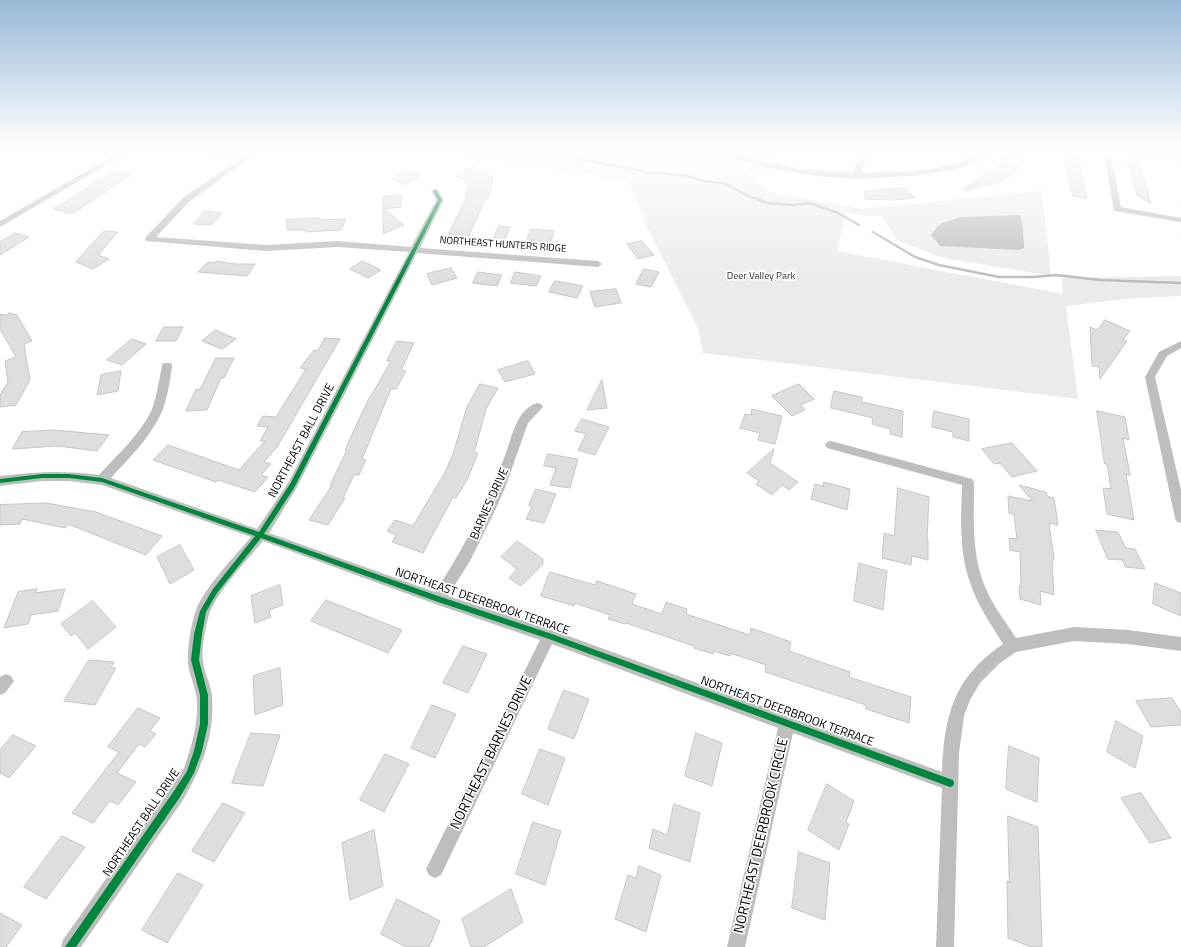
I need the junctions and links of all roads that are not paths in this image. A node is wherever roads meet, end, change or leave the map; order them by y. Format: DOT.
graph roads {
  1 [pos="53,193"];
  2 [pos="195,193"];
  3 [pos="436,193"];
  4 [pos="1114,193"];
  5 [pos="1181,220"];
  6 [pos="0,224"];
  7 [pos="415,249"];
  8 [pos="598,264"];
  9 [pos="1181,344"];
  10 [pos="167,366"];
  11 [pos="537,407"];
  12 [pos="831,445"];
  13 [pos="102,480"];
  14 [pos="0,481"];
  15 [pos="1181,518"];
  16 [pos="260,535"];
  17 [pos="438,599"];
  18 [pos="549,636"];
  19 [pos="1181,644"];
  20 [pos="1013,646"];
  21 [pos="787,724"];
  22 [pos="950,783"];
  23 [pos="435,869"];
  24 [pos="70,947"];
  25 [pos="736,947"];
  26 [pos="945,947"];
  1 -- 6 [label="street"];
  2 -- 7 [label="street, NORTHEAST HUNTERS RIDGE"];
  3 -- 7 [label="street, NORTHEAST BALL DRIVE"];
  4 -- 5 [label="street"];
  7 -- 8 [label="street, NORTHEAST HUNTERS RIDGE"];
  7 -- 16 [label="street, NORTHEAST BALL DRIVE"];
  9 -- 15 [label="street"];
  10 -- 13 [label="street"];
  11 -- 17 [label="street, BARNES DRIVE"];
  12 -- 20 [label="street"];
  13 -- 14 [label="street, NORTHEAST DEERBROOK TERRACE"];
  13 -- 16 [label="street, NORTHEAST DEERBROOK TERRACE"];
  16 -- 17 [label="street, NORTHEAST DEERBROOK TERRACE"];
  16 -- 24 [label="street, NORTHEAST BALL DRIVE"];
  17 -- 18 [label="street, NORTHEAST DEERBROOK TERRACE"];
  18 -- 21 [label="street, NORTHEAST DEERBROOK TERRACE"];
  18 -- 23 [label="street, NORTHEAST BARNES DRIVE"];
  19 -- 20 [label="street"];
  20 -- 22 [label="street"];
  21 -- 22 [label="street, NORTHEAST DEERBROOK TERRACE"];
  21 -- 25 [label="street, NORTHEAST DEERBROOK CIRCLE"];
  22 -- 26 [label="street"];
}
